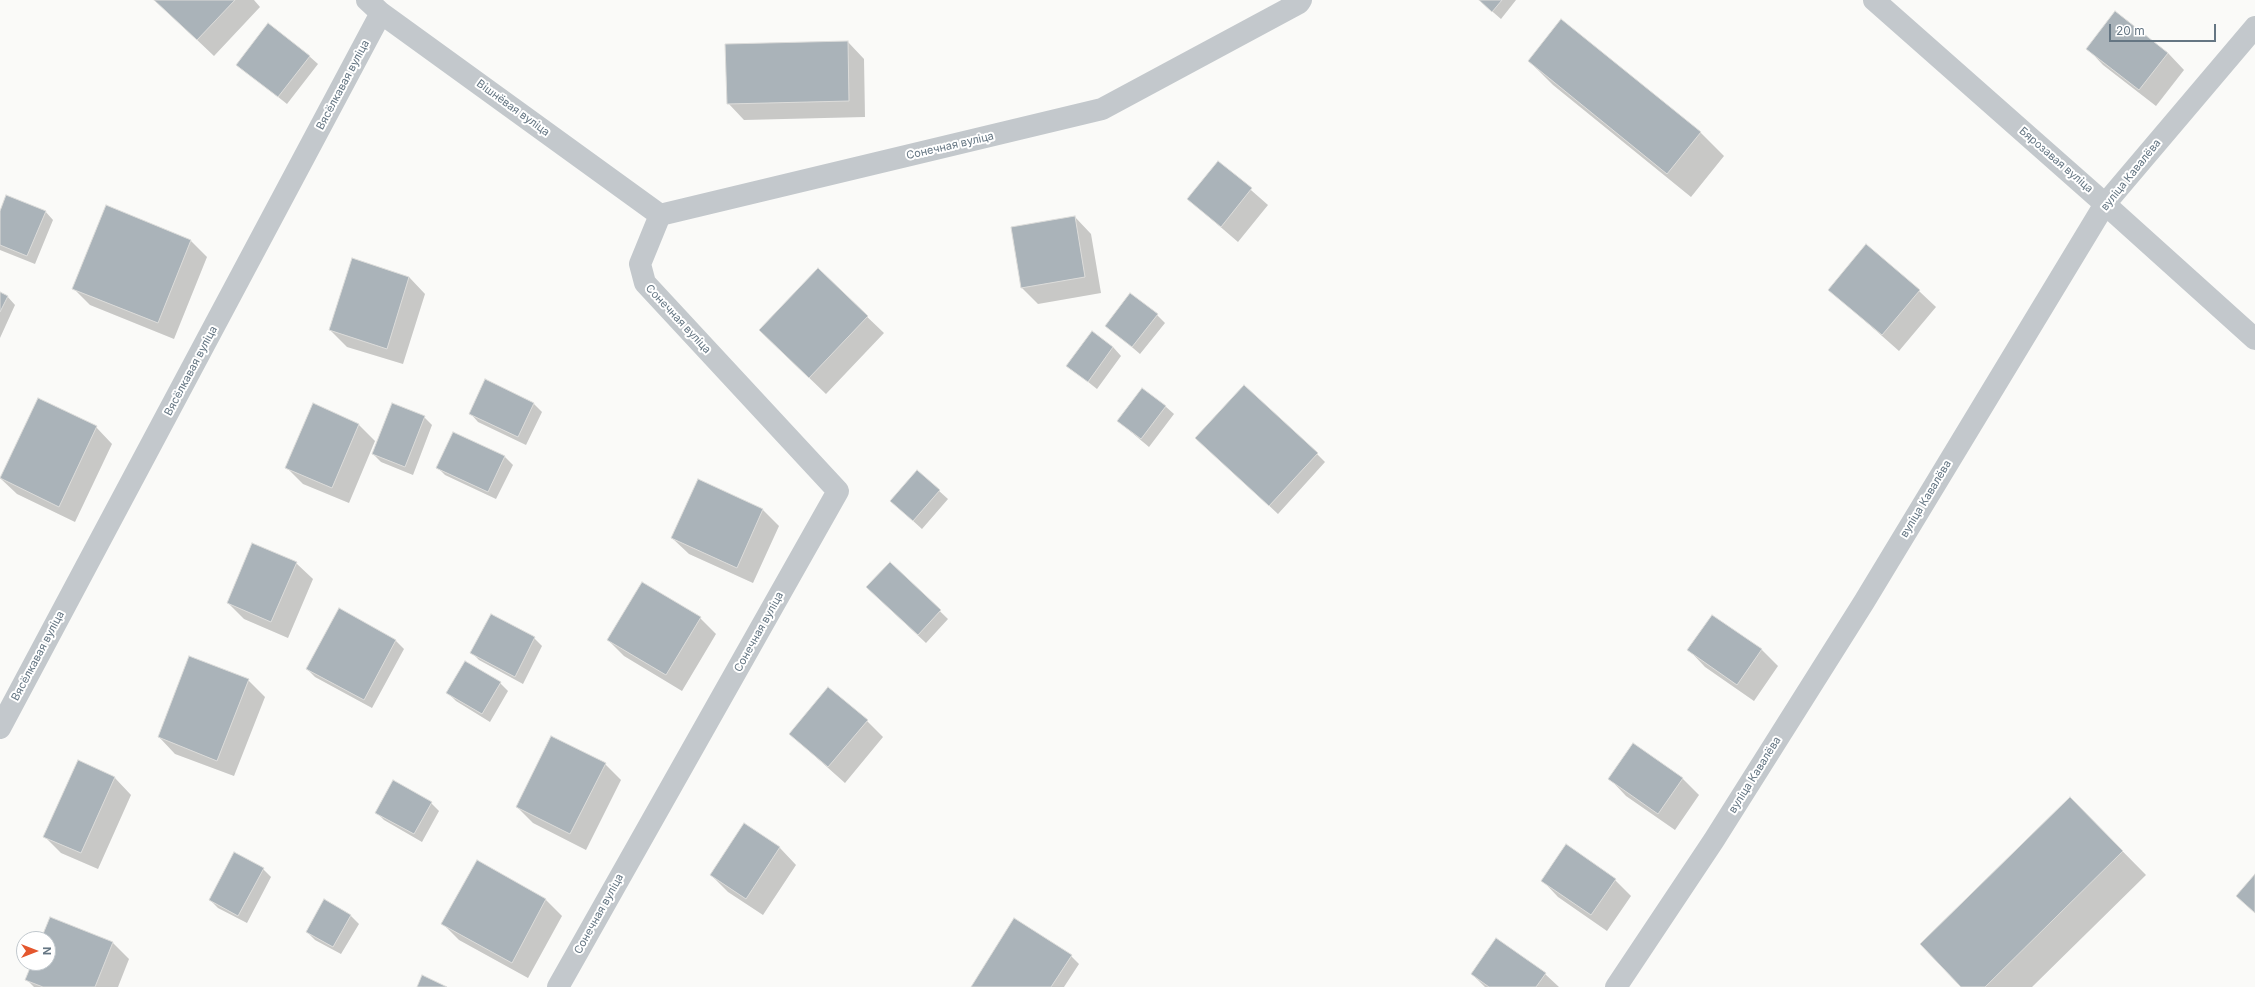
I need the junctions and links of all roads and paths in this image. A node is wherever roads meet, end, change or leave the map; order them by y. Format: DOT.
graph roads {
  1 [pos="1301,0"];
  2 [pos="1874,0"];
  3 [pos="374,6"];
  4 [pos="2255,27"];
  5 [pos="2105,204"];
  6 [pos="660,215"];
  7 [pos="2255,339"];
  8 [pos="0,728"];
  9 [pos="558,987"];
  10 [pos="1616,987"];
  1 -- 6 [label="street, Сонечная вуліца"];
  2 -- 5 [label="street, Бярозавая вуліца"];
  3 -- 6 [label="street, Вішнёвая вуліца"];
  3 -- 8 [label="street, Вясёлкавая вуліца"];
  4 -- 5 [label="street, вуліца Кавалёва"];
  5 -- 7 [label="street, Бярозавая вуліца"];
  5 -- 10 [label="street, вуліца Кавалёва"];
  6 -- 9 [label="street, Сонечная вуліца"];
}
